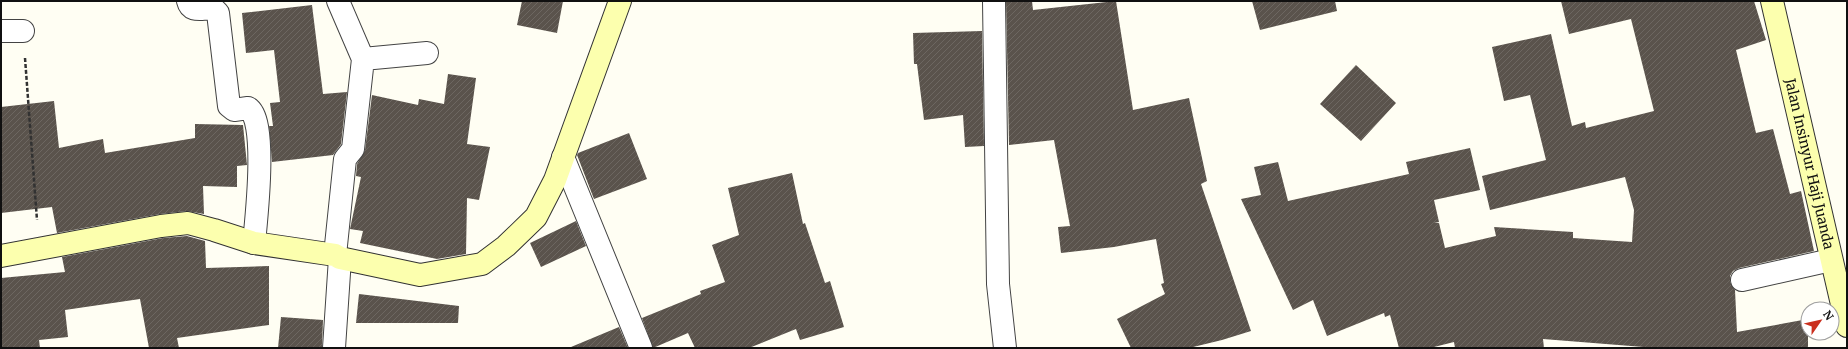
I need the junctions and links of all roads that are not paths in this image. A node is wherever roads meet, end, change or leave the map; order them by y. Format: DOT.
graph roads {
  1 [pos="188,1"];
  2 [pos="338,1"];
  3 [pos="620,1"];
  4 [pos="994,1"];
  5 [pos="1772,1"];
  6 [pos="1,31"];
  7 [pos="23,31"];
  8 [pos="427,53"];
  9 [pos="363,59"];
  10 [pos="562,157"];
  11 [pos="254,243"];
  12 [pos="1,256"];
  13 [pos="338,256"];
  14 [pos="1831,260"];
  15 [pos="1742,280"];
  16 [pos="1847,326"];
  17 [pos="334,348"];
  18 [pos="641,348"];
  19 [pos="1005,348"];
  1 -- 11 [label="street"];
  2 -- 9 [label="street"];
  3 -- 10 [label="street"];
  4 -- 19 [label="street"];
  5 -- 14 [label="street, Jalan Insinyur Haji Juanda"];
  6 -- 7 [label="street"];
  8 -- 9 [label="street"];
  9 -- 13 [label="street"];
  10 -- 13 [label="street"];
  10 -- 18 [label="street"];
  11 -- 12 [label="street"];
  11 -- 13 [label="street"];
  13 -- 17 [label="street"];
  14 -- 15 [label="street"];
  14 -- 16 [label="street, Jalan Insinyur Haji Juanda"];
}
